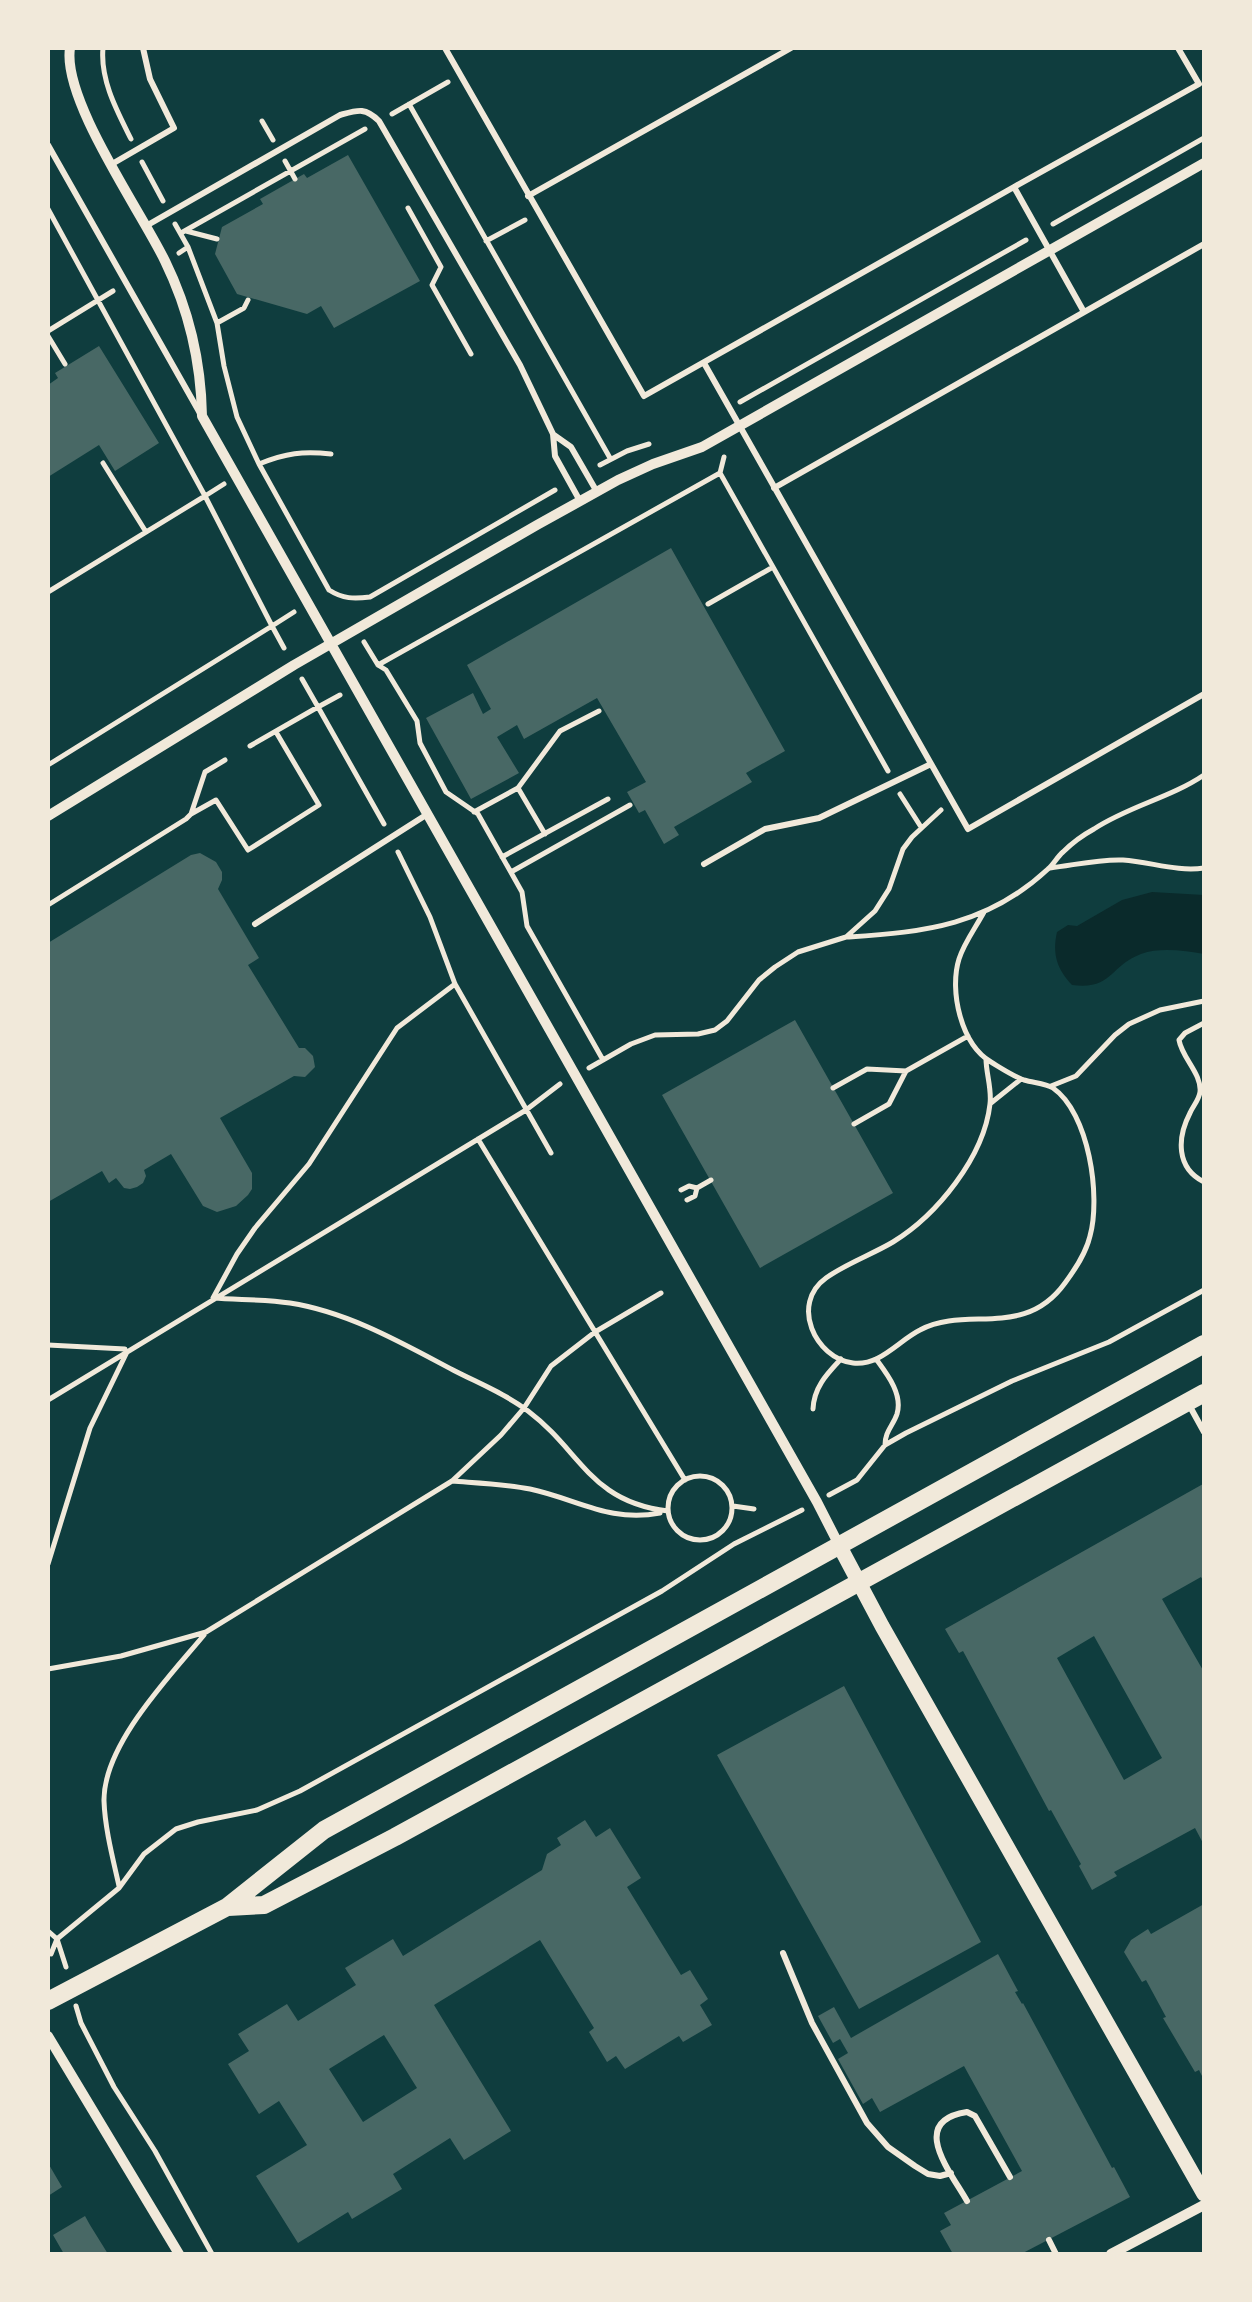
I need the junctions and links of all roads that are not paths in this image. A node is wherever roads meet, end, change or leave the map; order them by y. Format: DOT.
graph roads {
  1 [pos="70,48"];
  2 [pos="144,48"];
  3 [pos="445,48"];
  4 [pos="791,48"];
  5 [pos="1178,48"];
  6 [pos="48,145"];
  7 [pos="1204,163"];
  8 [pos="112,164"];
  9 [pos="1014,187"];
  10 [pos="528,196"];
  11 [pos="146,226"];
  12 [pos="1204,244"];
  13 [pos="1050,251"];
  14 [pos="1084,312"];
  15 [pos="704,363"];
  16 [pos="202,416"];
  17 [pos="740,426"];
  18 [pos="553,434"];
  19 [pos="774,488"];
  20 [pos="597,492"];
  21 [pos="580,501"];
  22 [pos="330,644"];
  23 [pos="1204,694"];
  24 [pos="931,764"];
  25 [pos="426,815"];
  26 [pos="48,816"];
  27 [pos="704,864"];
  28 [pos="254,924"];
  29 [pos="1204,1344"];
  30 [pos="1196,1398"];
  31 [pos="1204,1432"];
  32 [pos="838,1545"];
  33 [pos="858,1584"];
  34 [pos="227,1907"];
  35 [pos="783,1953"];
  36 [pos="48,2001"];
  37 [pos="48,2036"];
  38 [pos="951,2173"];
  39 [pos="1010,2177"];
  40 [pos="1204,2194"];
  41 [pos="967,2201"];
  42 [pos="1204,2205"];
  43 [pos="1048,2240"];
  44 [pos="179,2254"];
  45 [pos="1056,2254"];
  46 [pos="1111,2254"];
  1 -- 8 [label="street"];
  2 -- 8 [label="lane"];
  3 -- 10 [label="lane"];
  4 -- 10 [label="lane"];
  5 -- 9 [label="lane"];
  6 -- 16 [label="lane"];
  7 -- 13 [label="street"];
  8 -- 11 [label="street"];
  9 -- 13 [label="lane"];
  9 -- 15 [label="lane"];
  10 -- 15 [label="lane"];
  11 -- 16 [label="street"];
  11 -- 18 [label="lane"];
  12 -- 14 [label="lane"];
  13 -- 14 [label="lane"];
  13 -- 17 [label="street"];
  14 -- 19 [label="lane"];
  15 -- 17 [label="lane"];
  16 -- 22 [label="street"];
  17 -- 19 [label="lane"];
  17 -- 20 [label="street"];
  18 -- 20 [label="lane"];
  18 -- 21 [label="lane"];
  19 -- 24 [label="lane"];
  20 -- 21 [label="street"];
  21 -- 22 [label="street"];
  22 -- 25 [label="street"];
  22 -- 26 [label="street"];
  23 -- 24 [label="lane"];
  24 -- 27 [label="lane"];
  25 -- 28 [label="lane"];
  25 -- 32 [label="street"];
  29 -- 32 [label="main road"];
  30 -- 31 [label="lane"];
  30 -- 33 [label="main road"];
  32 -- 33 [label="street"];
  32 -- 34 [label="main road"];
  33 -- 34 [label="main road"];
  33 -- 40 [label="street"];
  34 -- 36 [label="main road"];
  35 -- 38 [label="lane"];
  37 -- 44 [label="street"];
  38 -- 39 [label="lane"];
  38 -- 41 [label="lane"];
  42 -- 46 [label="street"];
  43 -- 45 [label="lane"];
}
